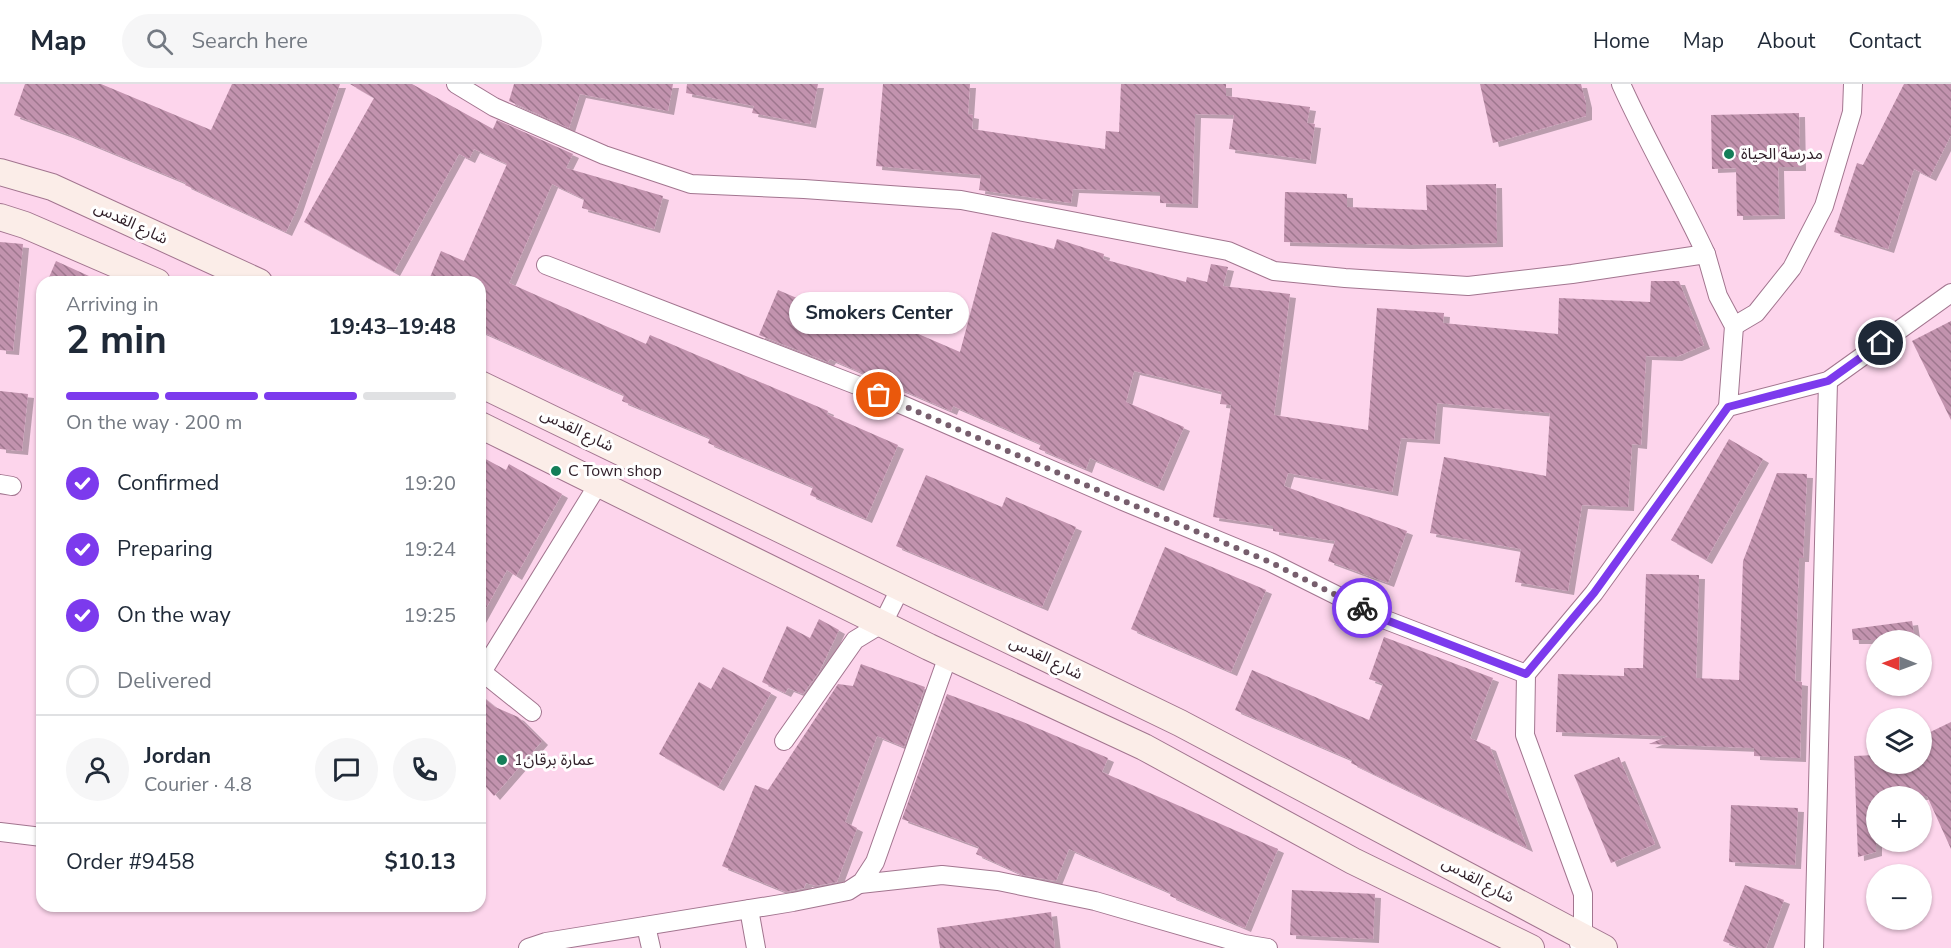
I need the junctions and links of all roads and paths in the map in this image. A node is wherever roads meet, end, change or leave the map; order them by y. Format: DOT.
graph roads {
  1 [pos="456,84"];
  2 [pos="1621,84"];
  3 [pos="1854,85"];
  4 [pos="0,172"];
  5 [pos="0,217"];
  6 [pos="1706,254"];
  7 [pos="546,265"];
  8 [pos="143,276"];
  9 [pos="246,276"];
  10 [pos="1951,292"];
  11 [pos="1734,326"];
  12 [pos="1828,381"];
  13 [pos="486,387"];
  14 [pos="1728,407"];
  15 [pos="486,428"];
  16 [pos="599,483"];
  17 [pos="902,587"];
  18 [pos="883,624"];
  19 [pos="948,656"];
  20 [pos="486,666"];
  21 [pos="1526,674"];
  22 [pos="486,675"];
  23 [pos="532,712"];
  24 [pos="784,741"];
  25 [pos="0,832"];
  26 [pos="36,836"];
  27 [pos="860,884"];
  28 [pos="749,909"];
  29 [pos="646,926"];
  30 [pos="1588,944"];
  31 [pos="528,948"];
  32 [pos="651,948"];
  33 [pos="756,948"];
  34 [pos="1268,948"];
  35 [pos="1531,948"];
  36 [pos="1815,948"];
  1 -- 6 [label="street"];
  2 -- 6 [label="street"];
  3 -- 11 [label="street"];
  4 -- 9 [label="main road, شارع القدس"];
  5 -- 8 [label="main road"];
  6 -- 11 [label="street"];
  7 -- 21 [label="street"];
  10 -- 12 [label="street"];
  11 -- 14 [label="street"];
  12 -- 14 [label="street"];
  12 -- 36 [label="street"];
  13 -- 17 [label="main road, شارع القدس"];
  14 -- 21 [label="street"];
  15 -- 16 [label="main road"];
  16 -- 18 [label="main road"];
  16 -- 20 [label="street"];
  17 -- 18 [label="street"];
  17 -- 30 [label="main road, شارع القدس"];
  18 -- 19 [label="main road"];
  18 -- 24 [label="street"];
  19 -- 27 [label="street"];
  19 -- 35 [label="main road"];
  21 -- 30 [label="street"];
  22 -- 23 [label="street"];
  25 -- 26 [label="street"];
  27 -- 28 [label="street"];
  27 -- 34 [label="street"];
  28 -- 29 [label="street"];
  28 -- 33 [label="street"];
  29 -- 31 [label="street"];
  29 -- 32 [label="street"];
}
